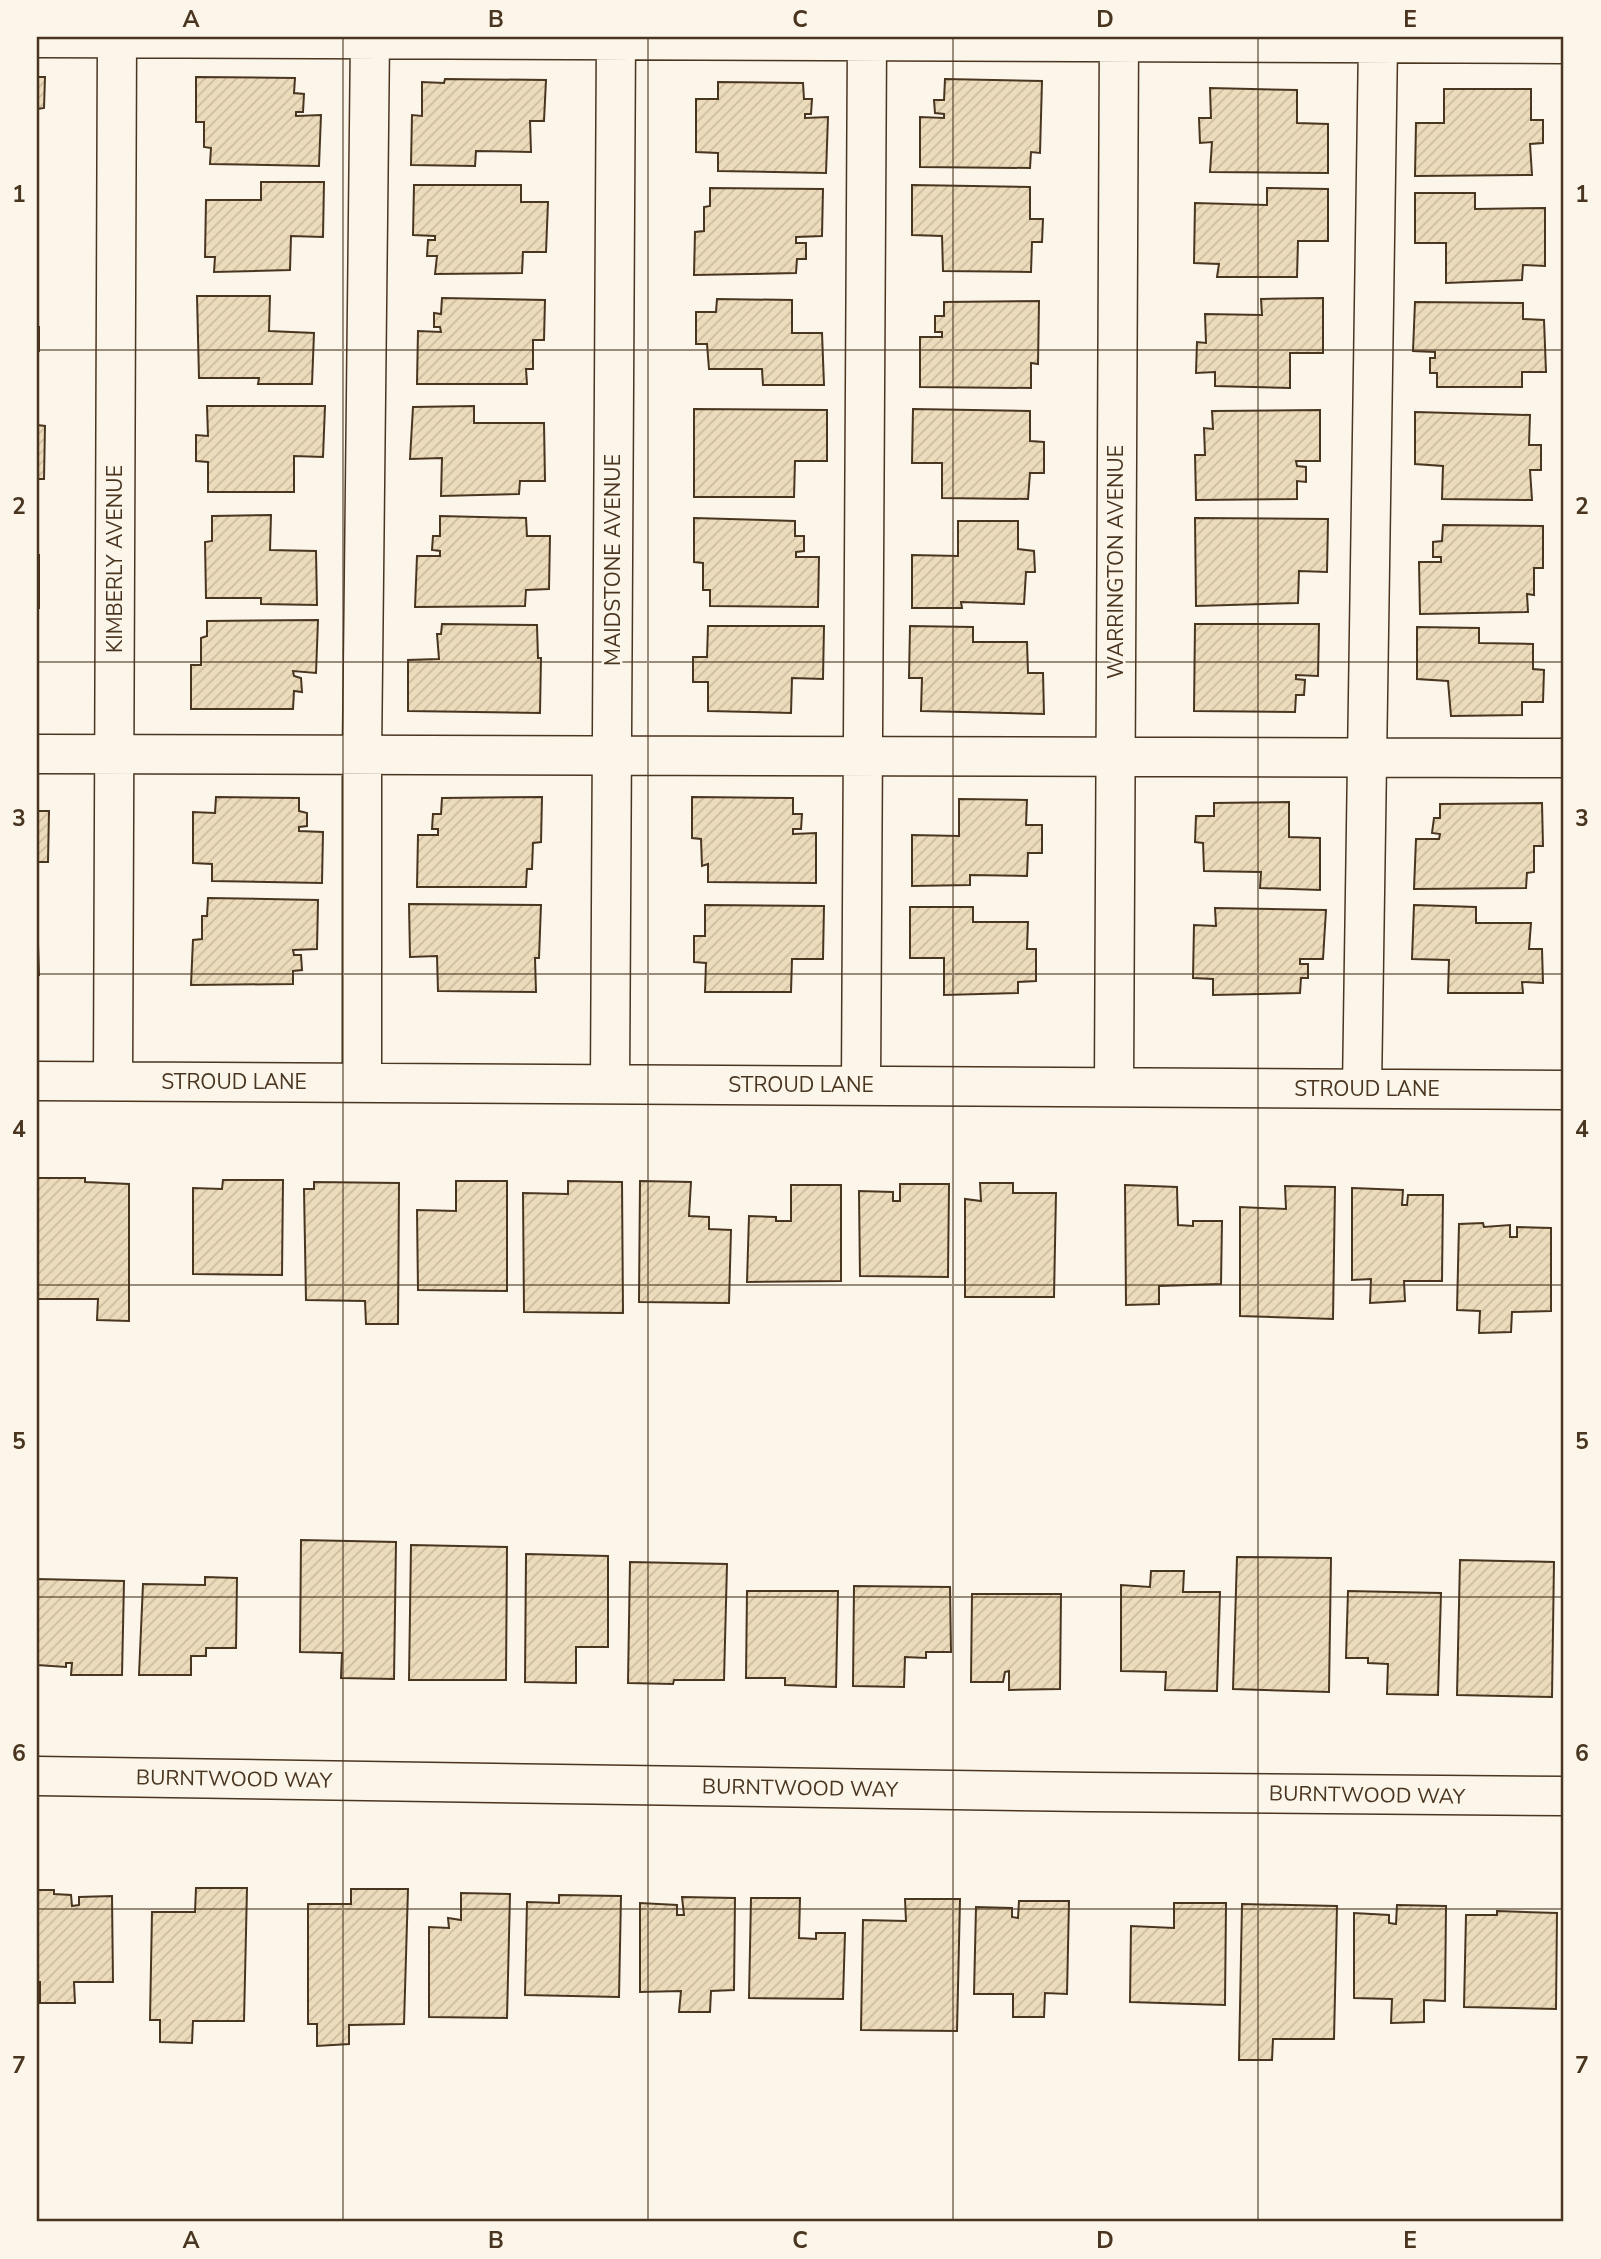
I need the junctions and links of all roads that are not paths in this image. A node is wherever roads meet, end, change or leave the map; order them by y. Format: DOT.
graph roads {
  1 [pos="37,38"];
  2 [pos="117,38"];
  3 [pos="370,39"];
  4 [pos="617,39"];
  5 [pos="1119,40"];
  6 [pos="867,41"];
  7 [pos="1378,43"];
  8 [pos="1564,44"];
  9 [pos="37,754"];
  10 [pos="114,754"];
  11 [pos="362,755"];
  12 [pos="612,756"];
  13 [pos="863,756"];
  14 [pos="1115,757"];
  15 [pos="1367,758"];
  16 [pos="1564,758"];
  17 [pos="37,1080"];
  18 [pos="113,1081"];
  19 [pos="362,1082"];
  20 [pos="610,1084"];
  21 [pos="861,1085"];
  22 [pos="1114,1087"];
  23 [pos="1362,1088"];
  24 [pos="1564,1090"];
  25 [pos="37,1776"];
  26 [pos="1564,1796"];
  1 -- 2 [label="street"];
  2 -- 3 [label="street"];
  2 -- 10 [label="street, KIMBERLY AVENUE"];
  3 -- 4 [label="street"];
  3 -- 11 [label="street"];
  4 -- 6 [label="street"];
  4 -- 12 [label="street, MAIDSTONE AVENUE"];
  5 -- 6 [label="street"];
  5 -- 7 [label="street"];
  5 -- 14 [label="street, WARRINGTON AVENUE"];
  6 -- 13 [label="street"];
  7 -- 8 [label="street"];
  7 -- 15 [label="street"];
  9 -- 10 [label="street"];
  10 -- 11 [label="street"];
  10 -- 18 [label="street, KIMBERLY AVENUE"];
  11 -- 12 [label="street"];
  11 -- 19 [label="street"];
  12 -- 13 [label="street"];
  12 -- 20 [label="street, MAIDSTONE AVENUE"];
  13 -- 14 [label="street"];
  13 -- 21 [label="street"];
  14 -- 15 [label="street"];
  14 -- 22 [label="street, WARRINGTON AVENUE"];
  15 -- 16 [label="street"];
  15 -- 23 [label="street"];
  17 -- 18 [label="street, STROUD LANE"];
  18 -- 19 [label="street, STROUD LANE"];
  19 -- 20 [label="street, STROUD LANE"];
  20 -- 21 [label="street, STROUD LANE"];
  21 -- 22 [label="street, STROUD LANE"];
  22 -- 23 [label="street, STROUD LANE"];
  23 -- 24 [label="street, STROUD LANE"];
  25 -- 26 [label="street, BURNTWOOD WAY"];
}
